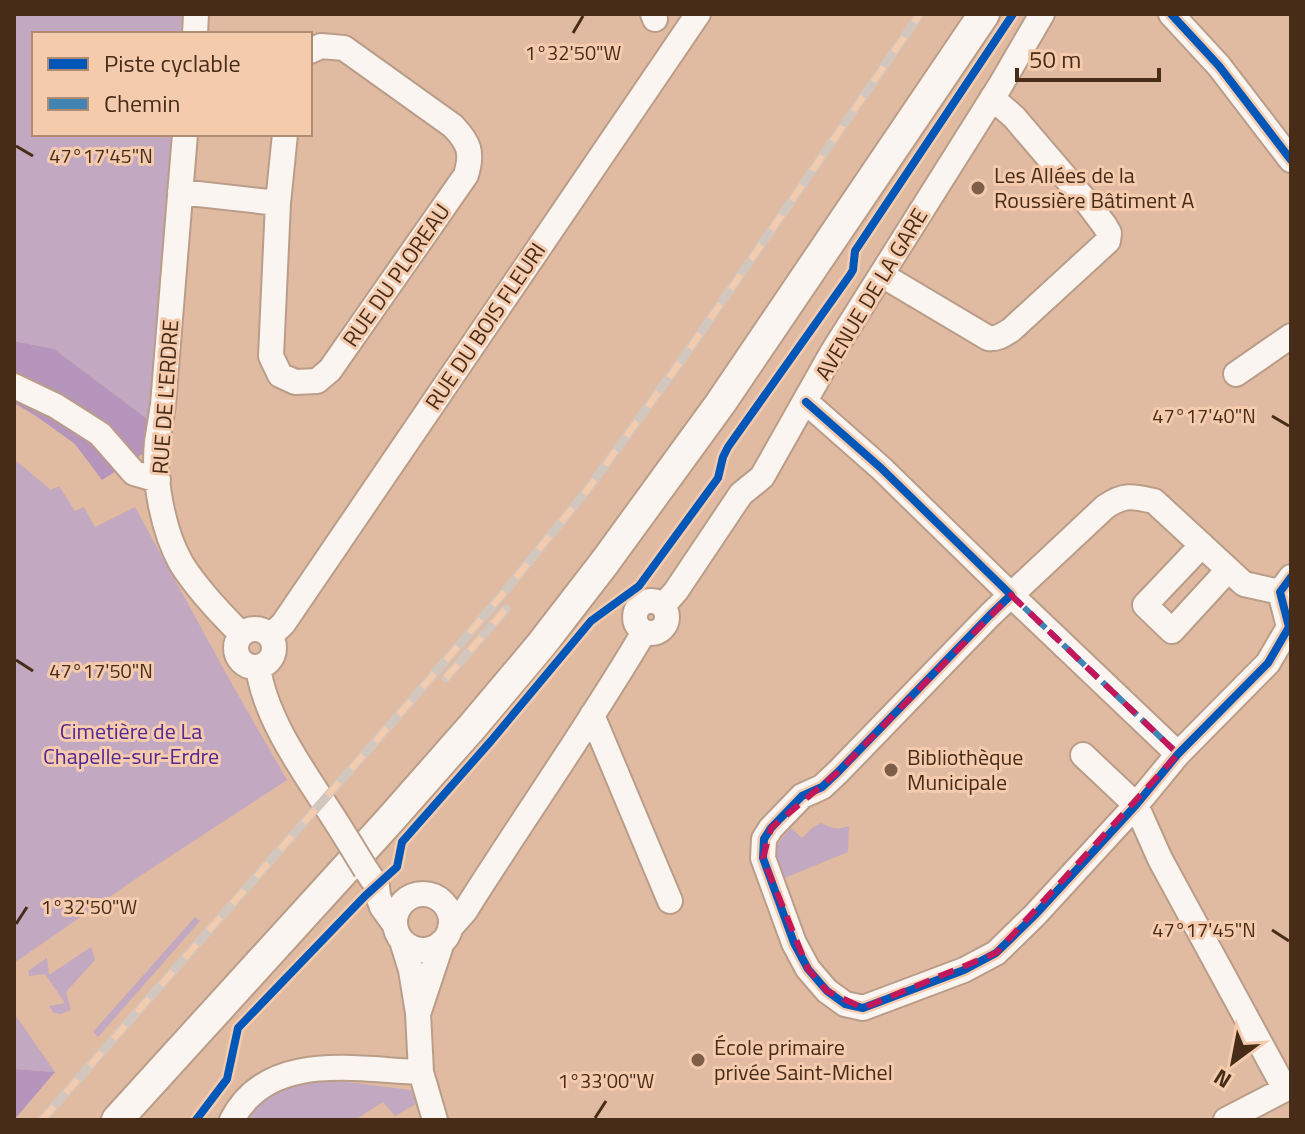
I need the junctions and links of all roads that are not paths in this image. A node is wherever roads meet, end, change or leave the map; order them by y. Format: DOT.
graph roads {
  1 [pos="698,14"];
  2 [pos="984,14"];
  3 [pos="1042,14"];
  4 [pos="1171,14"];
  5 [pos="312,50"];
  6 [pos="992,98"];
  7 [pos="185,136"];
  8 [pos="285,136"];
  9 [pos="1291,160"];
  10 [pos="180,192"];
  11 [pos="278,203"];
  12 [pos="882,275"];
  13 [pos="1291,336"];
  14 [pos="1236,374"];
  15 [pos="14,386"];
  16 [pos="806,402"];
  17 [pos="158,480"];
  18 [pos="1202,545"];
  19 [pos="1228,570"];
  20 [pos="1286,585"];
  21 [pos="1011,595"];
  22 [pos="241,634"];
  23 [pos="270,636"];
  24 [pos="258,667"];
  25 [pos="592,715"];
  26 [pos="1178,754"];
  27 [pos="1083,755"];
  28 [pos="1136,805"];
  29 [pos="372,878"];
  30 [pos="410,897"];
  31 [pos="670,901"];
  32 [pos="445,925"];
  33 [pos="399,933"];
  34 [pos="418,1013"];
  35 [pos="421,1072"];
  36 [pos="1288,1088"];
  37 [pos="117,1120"];
  38 [pos="232,1120"];
  39 [pos="435,1120"];
  40 [pos="1226,1120"];
  1 -- 23 [label="street, RUE DU BOIS FLEURI"];
  2 -- 37 [label="main road"];
  3 -- 6 [label="street, AVENUE DE LA GARE"];
  4 -- 9 [label="street"];
  5 -- 11 [label="street, RUE DU PLOREAU"];
  6 -- 12 [label="street, AVENUE DE LA GARE"];
  6 -- 12 [label="street"];
  7 -- 10 [label="street, RUE DE L'ERDRE"];
  8 -- 11 [label="street, RUE DU PLOREAU"];
  10 -- 11 [label="street"];
  10 -- 17 [label="street, RUE DE L'ERDRE"];
  12 -- 16 [label="street, AVENUE DE LA GARE"];
  13 -- 14 [label="street"];
  15 -- 17 [label="street"];
  16 -- 21 [label="street"];
  16 -- 25 [label="street, AVENUE DE LA GARE"];
  17 -- 22 [label="street, RUE DE L'ERDRE"];
  18 -- 19 [label="street"];
  18 -- 19 [label="street"];
  18 -- 21 [label="street"];
  19 -- 20 [label="street"];
  20 -- 26 [label="street"];
  21 -- 26 [label="street"];
  21 -- 28 [label="street"];
  22 -- 23 [label="street"];
  22 -- 24 [label="street"];
  23 -- 24 [label="street"];
  24 -- 29 [label="street, bridge"];
  25 -- 31 [label="street"];
  25 -- 32 [label="street, AVENUE DE LA GARE"];
  26 -- 28 [label="street"];
  27 -- 28 [label="street"];
  28 -- 36 [label="street"];
  29 -- 30 [label="street"];
  29 -- 33 [label="street"];
  30 -- 32 [label="street"];
  30 -- 33 [label="street"];
  32 -- 33 [label="street"];
  32 -- 34 [label="street"];
  33 -- 34 [label="street"];
  34 -- 35 [label="street"];
  35 -- 38 [label="street"];
  35 -- 39 [label="street"];
  36 -- 40 [label="street"];
}
